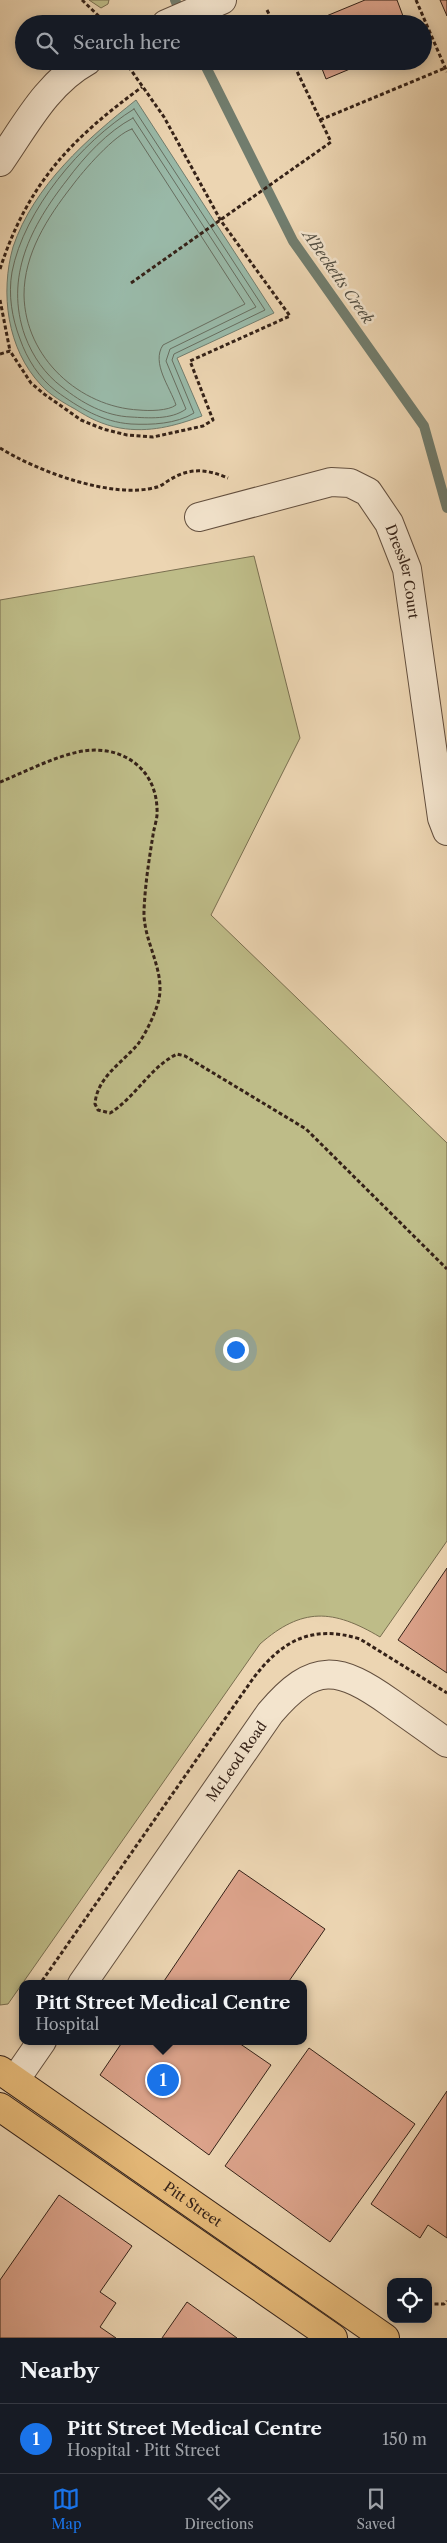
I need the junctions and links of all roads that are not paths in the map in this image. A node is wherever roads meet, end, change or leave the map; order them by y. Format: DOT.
graph roads {
  1 [pos="222,0"];
  2 [pos="187,15"];
  3 [pos="73,70"];
  4 [pos="0,162"];
  5 [pos="199,517"];
  6 [pos="447,831"];
  7 [pos="447,1743"];
  8 [pos="85,1980"];
  9 [pos="38,2045"];
  10 [pos="8,2075"];
  11 [pos="0,2107"];
  12 [pos="333,2338"];
  13 [pos="385,2338"];
  1 -- 2 [label="street"];
  3 -- 4 [label="street"];
  5 -- 6 [label="street, Dressler Court"];
  7 -- 8 [label="street, McLeod Road"];
  9 -- 10 [label="street"];
  10 -- 13 [label="main road, Pitt Street"];
  11 -- 12 [label="main road"];
}
